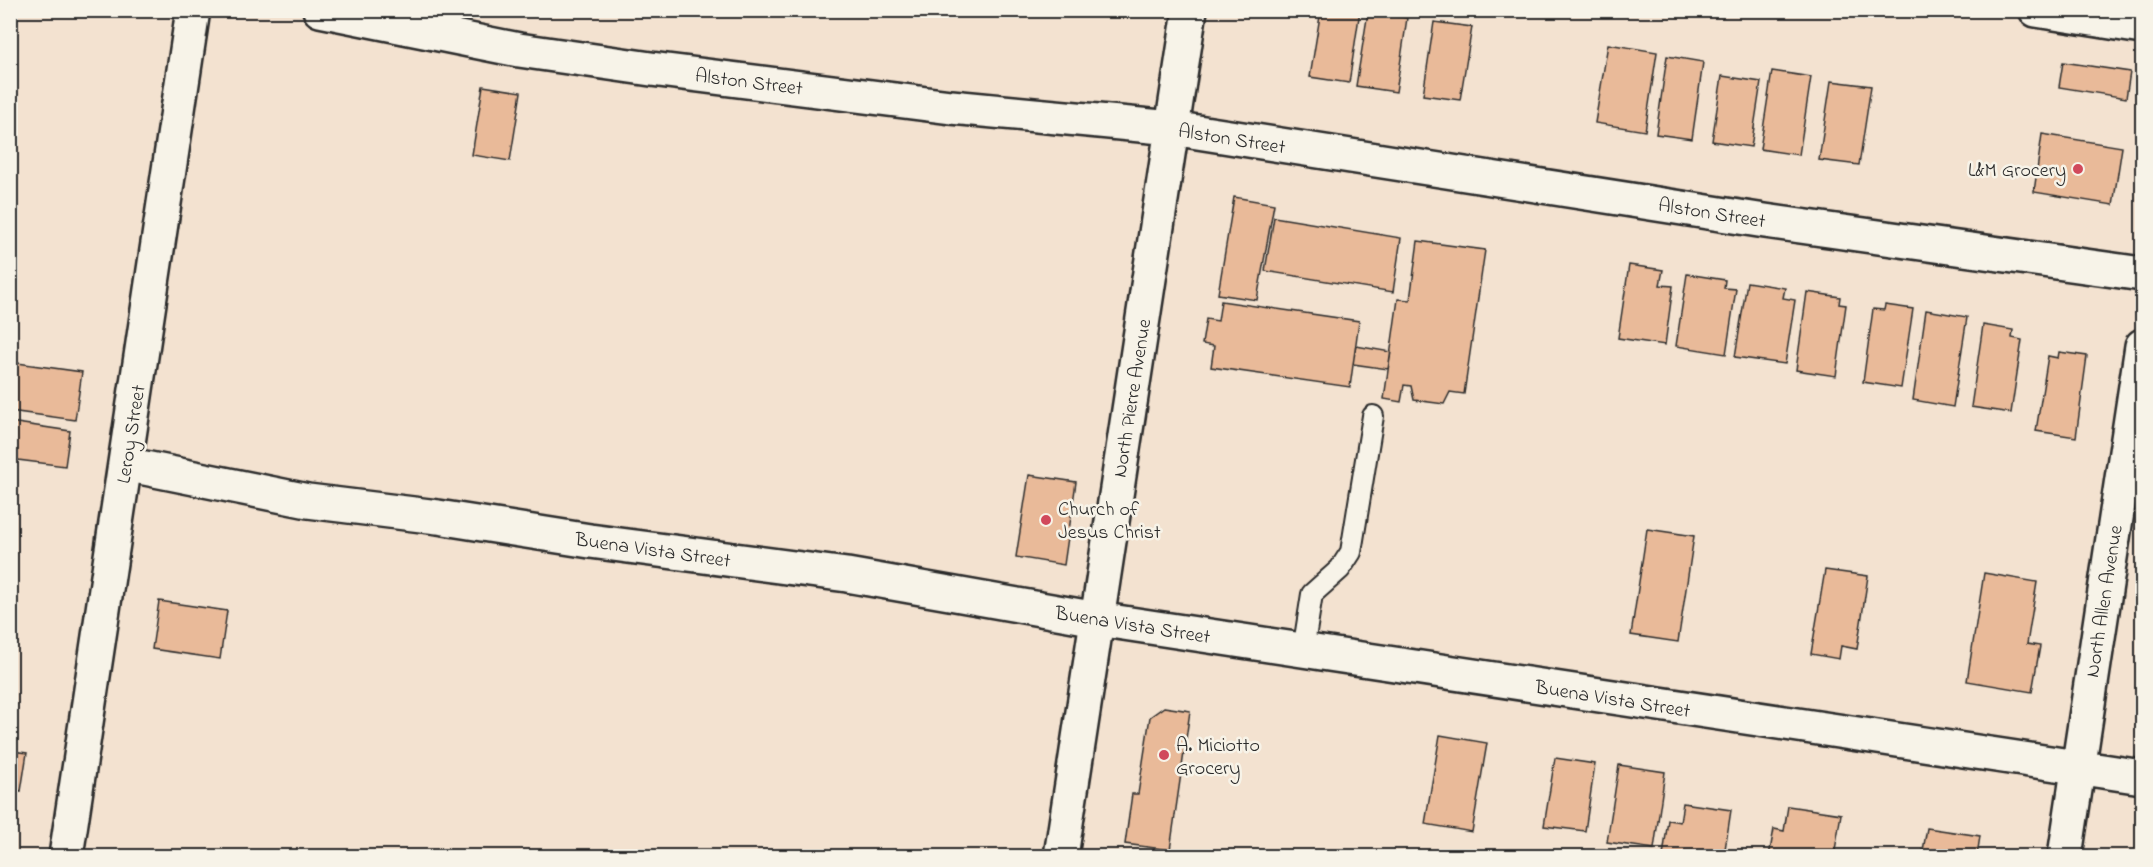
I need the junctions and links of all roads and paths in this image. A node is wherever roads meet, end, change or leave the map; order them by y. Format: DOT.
graph roads {
  1 [pos="193,10"];
  2 [pos="320,10"];
  3 [pos="1190,10"];
  4 [pos="2036,10"];
  5 [pos="2142,27"];
  6 [pos="1172,128"];
  7 [pos="2142,274"];
  8 [pos="2142,346"];
  9 [pos="1373,416"];
  10 [pos="125,464"];
  11 [pos="1097,619"];
  12 [pos="1304,651"];
  13 [pos="2078,767"];
  14 [pos="2142,777"];
  15 [pos="66,856"];
  16 [pos="1061,856"];
  17 [pos="2065,856"];
  1 -- 10 [label="street, Leroy Street"];
  2 -- 6 [label="street, Alston Street"];
  3 -- 6 [label="street, North Pierre Avenue"];
  4 -- 5 [label="street"];
  6 -- 7 [label="street, Alston Street"];
  6 -- 11 [label="street, North Pierre Avenue"];
  8 -- 13 [label="street, North Allen Avenue"];
  9 -- 12 [label="lane"];
  10 -- 11 [label="street, Buena Vista Street"];
  10 -- 15 [label="street, Leroy Street"];
  11 -- 12 [label="street, Buena Vista Street"];
  11 -- 16 [label="street, North Pierre Avenue"];
  12 -- 13 [label="street, Buena Vista Street"];
  13 -- 14 [label="street, Buena Vista Street"];
  13 -- 17 [label="street, North Allen Avenue"];
}
